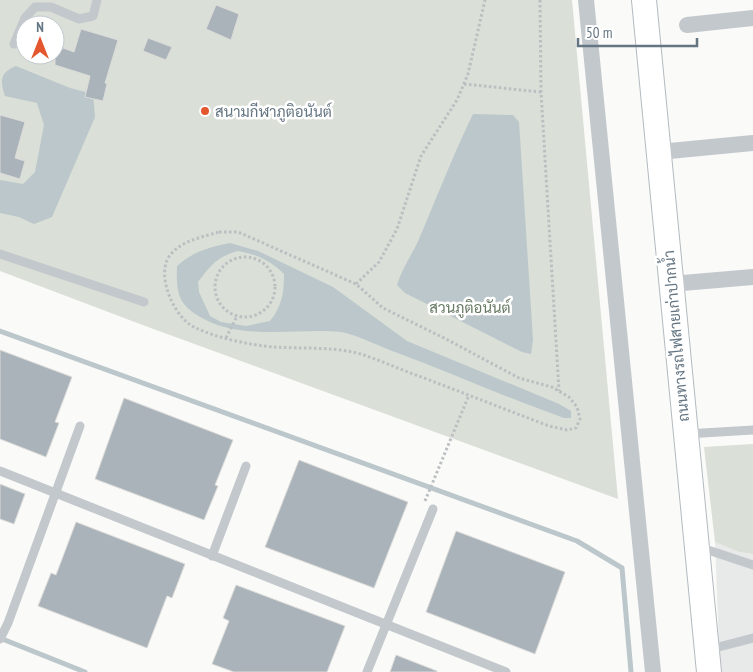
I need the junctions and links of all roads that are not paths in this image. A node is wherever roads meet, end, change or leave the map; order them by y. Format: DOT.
graph roads {
  1 [pos="97,0"];
  2 [pos="586,0"];
  3 [pos="644,0"];
  4 [pos="753,18"];
  5 [pos="687,24"];
  6 [pos="14,44"];
  7 [pos="753,143"];
  8 [pos="659,152"];
  9 [pos="0,254"];
  10 [pos="753,276"];
  11 [pos="671,284"];
  12 [pos="144,302"];
  13 [pos="80,426"];
  14 [pos="753,430"];
  15 [pos="686,434"];
  16 [pos="246,466"];
  17 [pos="0,471"];
  18 [pos="55,494"];
  19 [pos="433,509"];
  20 [pos="696,546"];
  21 [pos="212,556"];
  22 [pos="753,565"];
  23 [pos="386,625"];
  24 [pos="753,638"];
  25 [pos="0,639"];
  26 [pos="708,661"];
  27 [pos="367,672"];
  28 [pos="506,672"];
  29 [pos="653,672"];
  1 -- 6 [label="lane"];
  2 -- 29 [label="street"];
  3 -- 8 [label="main road, ถนนทางรถไฟสายเก่าปากน้ำ"];
  4 -- 5 [label="street"];
  7 -- 8 [label="street"];
  8 -- 11 [label="main road, ถนนทางรถไฟสายเก่าปากน้ำ"];
  9 -- 12 [label="lane"];
  10 -- 11 [label="street"];
  11 -- 15 [label="main road, ถนนทางรถไฟสายเก่าปากน้ำ"];
  13 -- 18 [label="lane"];
  14 -- 15 [label="lane"];
  15 -- 20 [label="main road, ถนนทางรถไฟสายเก่าปากน้ำ"];
  16 -- 21 [label="lane"];
  17 -- 18 [label="lane"];
  18 -- 21 [label="lane"];
  18 -- 25 [label="lane"];
  19 -- 23 [label="lane"];
  20 -- 22 [label="lane"];
  20 -- 26 [label="main road, ถนนทางรถไฟสายเก่าปากน้ำ"];
  21 -- 23 [label="lane"];
  23 -- 27 [label="lane"];
  23 -- 28 [label="lane"];
  24 -- 26 [label="lane"];
}
